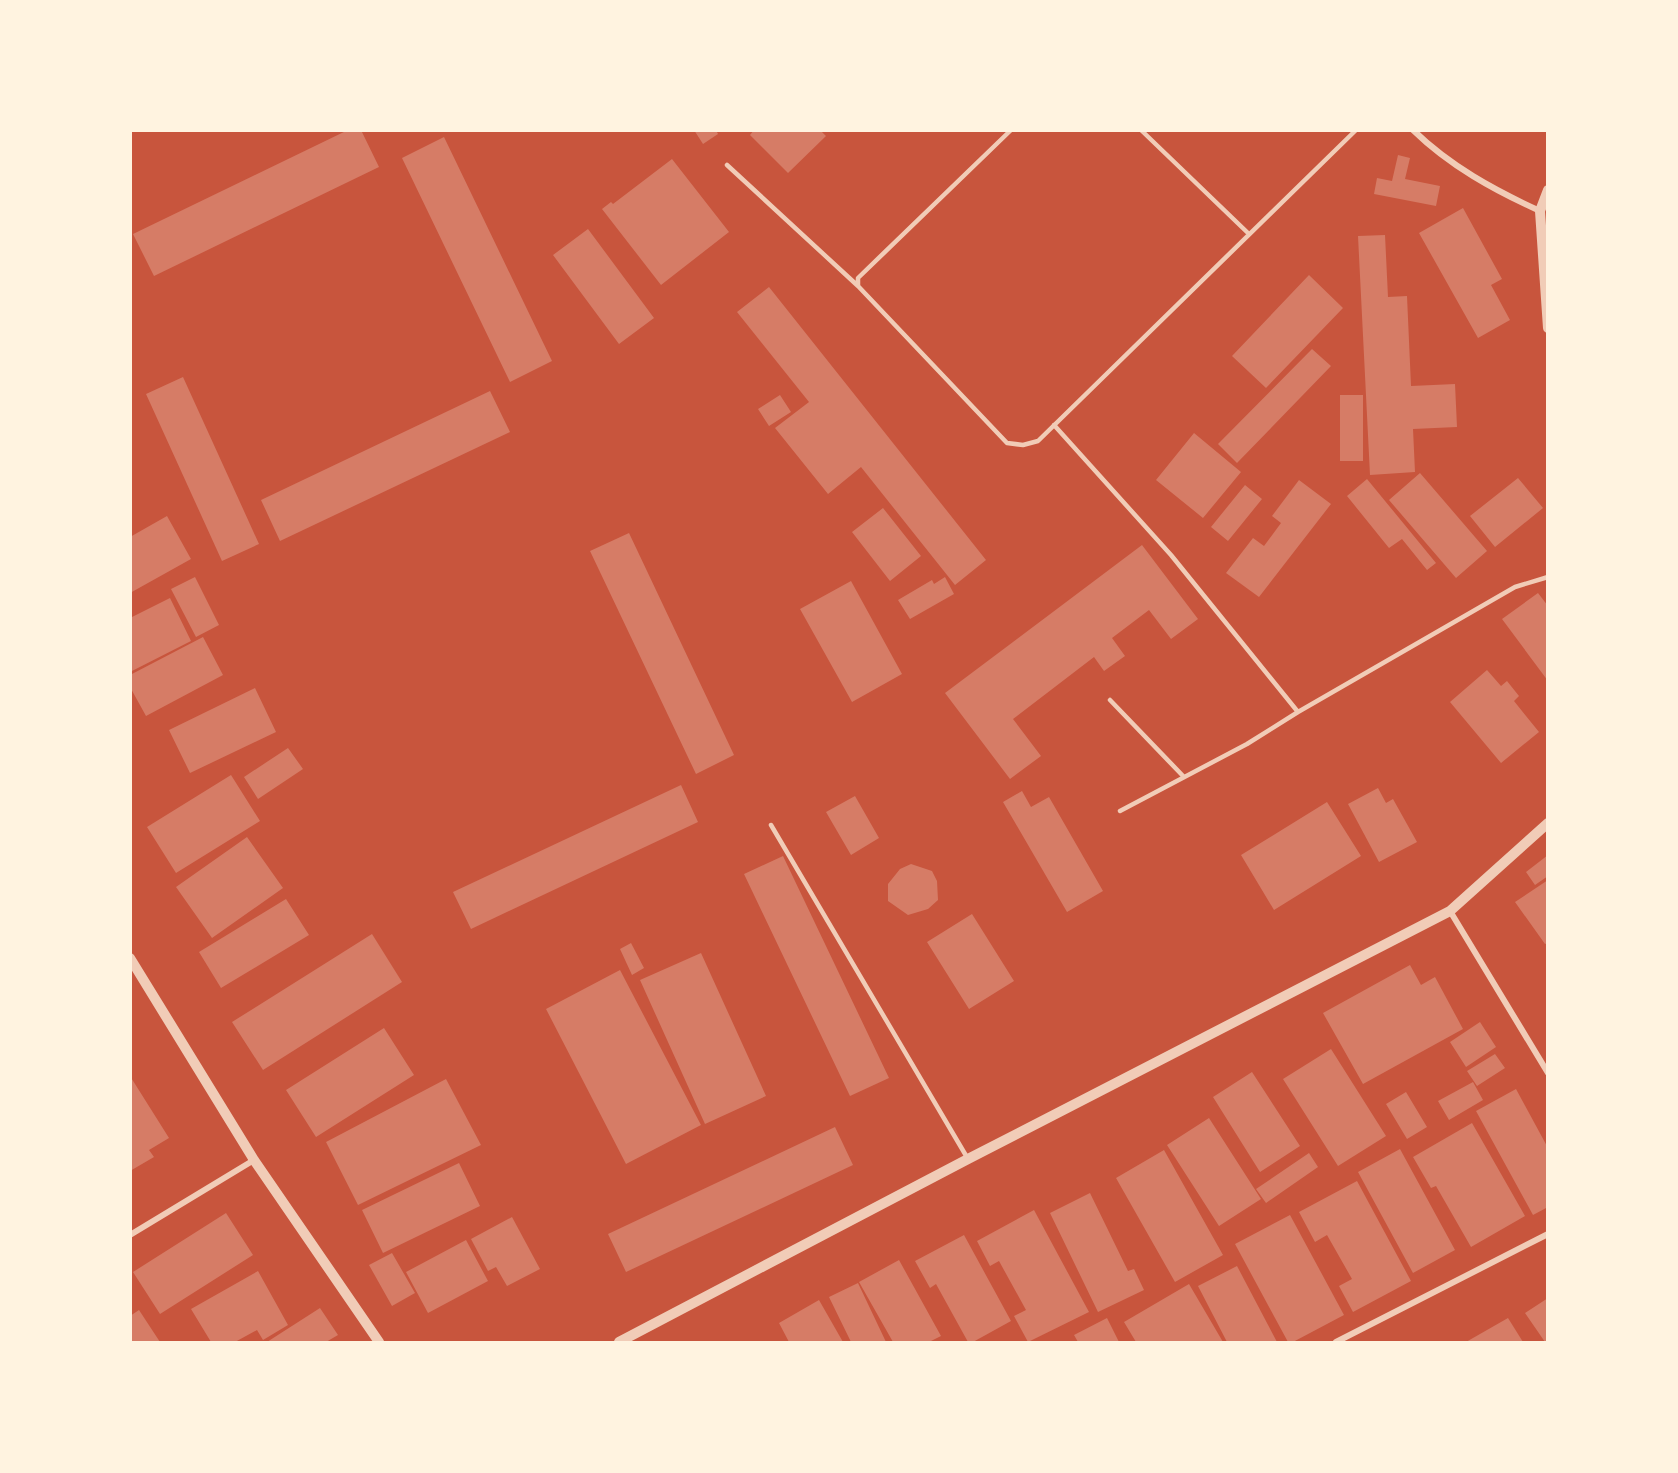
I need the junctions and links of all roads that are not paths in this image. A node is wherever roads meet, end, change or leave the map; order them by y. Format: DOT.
graph roads {
  1 [pos="1011,130"];
  2 [pos="1142,130"];
  3 [pos="1356,130"];
  4 [pos="1413,130"];
  5 [pos="727,165"];
  6 [pos="1548,190"];
  7 [pos="1540,211"];
  8 [pos="1249,234"];
  9 [pos="858,286"];
  10 [pos="1548,328"];
  11 [pos="1054,424"];
  12 [pos="1548,577"];
  13 [pos="1110,700"];
  14 [pos="1298,712"];
  15 [pos="1184,777"];
  16 [pos="1120,811"];
  17 [pos="1548,823"];
  18 [pos="771,825"];
  19 [pos="1450,911"];
  20 [pos="130,958"];
  21 [pos="1548,1073"];
  22 [pos="968,1159"];
  23 [pos="254,1160"];
  24 [pos="1548,1234"];
  25 [pos="130,1235"];
  26 [pos="379,1342"];
  27 [pos="619,1342"];
  28 [pos="1336,1342"];
  1 -- 9 [label="lane"];
  2 -- 8 [label="lane"];
  3 -- 8 [label="lane"];
  4 -- 7 [label="street"];
  5 -- 9 [label="lane"];
  6 -- 7 [label="street"];
  7 -- 10 [label="street"];
  8 -- 11 [label="lane"];
  9 -- 11 [label="lane"];
  11 -- 14 [label="lane"];
  12 -- 14 [label="lane"];
  13 -- 15 [label="lane"];
  14 -- 15 [label="lane"];
  15 -- 16 [label="lane"];
  17 -- 19 [label="street"];
  18 -- 22 [label="lane"];
  19 -- 21 [label="street"];
  19 -- 22 [label="street"];
  20 -- 23 [label="street"];
  22 -- 27 [label="street"];
  23 -- 25 [label="street"];
  23 -- 26 [label="street"];
  24 -- 28 [label="street"];
}
